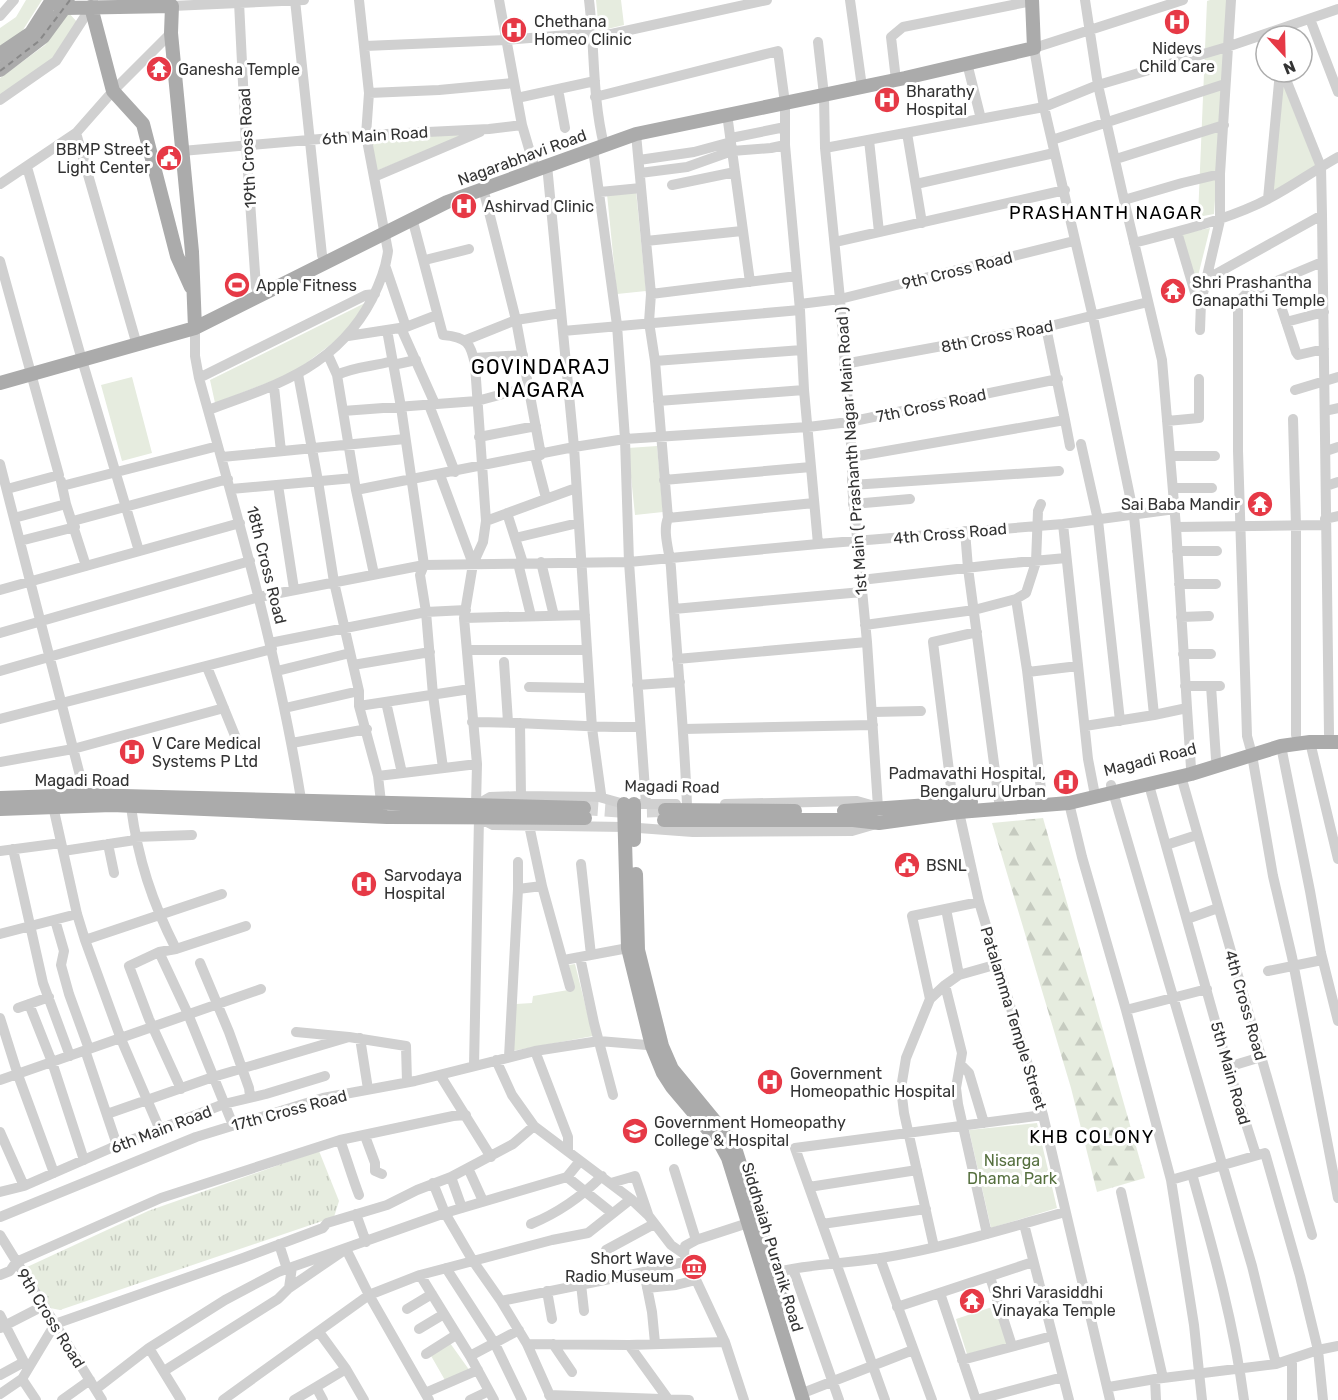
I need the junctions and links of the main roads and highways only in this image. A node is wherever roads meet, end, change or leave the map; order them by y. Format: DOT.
graph roads {
  1 [pos="52,0"];
  2 [pos="1032,0"];
  3 [pos="67,4"];
  4 [pos="92,4"];
  5 [pos="177,4"];
  6 [pos="0,54"];
  7 [pos="0,70"];
  8 [pos="193,292"];
  9 [pos="195,328"];
  10 [pos="0,383"];
  11 [pos="1335,737"];
  12 [pos="1251,751"];
  13 [pos="1186,772"];
  14 [pos="1112,789"];
  15 [pos="0,798"];
  16 [pos="635,804"];
  17 [pos="301,806"];
  18 [pos="956,808"];
  19 [pos="0,809"];
  20 [pos="478,812"];
  21 [pos="584,813"];
  22 [pos="629,828"];
  23 [pos="657,1046"];
  24 [pos="769,1274"];
  25 [pos="807,1397"];
  1 -- 3 [label="main road"];
  1 -- 6 [label="main road"];
  2 -- 9 [label="main road, Nagarabhavi Road"];
  3 -- 4 [label="main road"];
  3 -- 7 [label="main road"];
  4 -- 5 [label="main road"];
  4 -- 8 [label="main road"];
  5 -- 8 [label="main road"];
  8 -- 9 [label="main road"];
  9 -- 10 [label="main road, Nagarabhavi Road"];
  11 -- 12 [label="main road, Magadi Road"];
  11 -- 12 [label="main road, Magadi Road"];
  12 -- 13 [label="main road, Magadi Road"];
  12 -- 13 [label="main road, Magadi Road"];
  13 -- 14 [label="main road, Magadi Road"];
  13 -- 14 [label="main road, Magadi Road"];
  14 -- 18 [label="main road, Magadi Road"];
  14 -- 18 [label="main road, Magadi Road"];
  15 -- 17 [label="main road, Magadi Road"];
  16 -- 22 [label="main road, Siddhaiah Puranik Road"];
  17 -- 19 [label="main road, Magadi Road"];
  17 -- 20 [label="main road, Magadi Road"];
  17 -- 20 [label="main road, Magadi Road"];
  18 -- 18 [label="main road, Magadi Road"];
  20 -- 21 [label="main road"];
  22 -- 23 [label="main road, Siddhaiah Puranik Road"];
  22 -- 23 [label="main road, Siddhaiah Puranik Road"];
  23 -- 24 [label="main road, Siddhaiah Puranik Road"];
  23 -- 24 [label="main road, Siddhaiah Puranik Road"];
  24 -- 25 [label="main road, Siddhaiah Puranik Road"];
}
